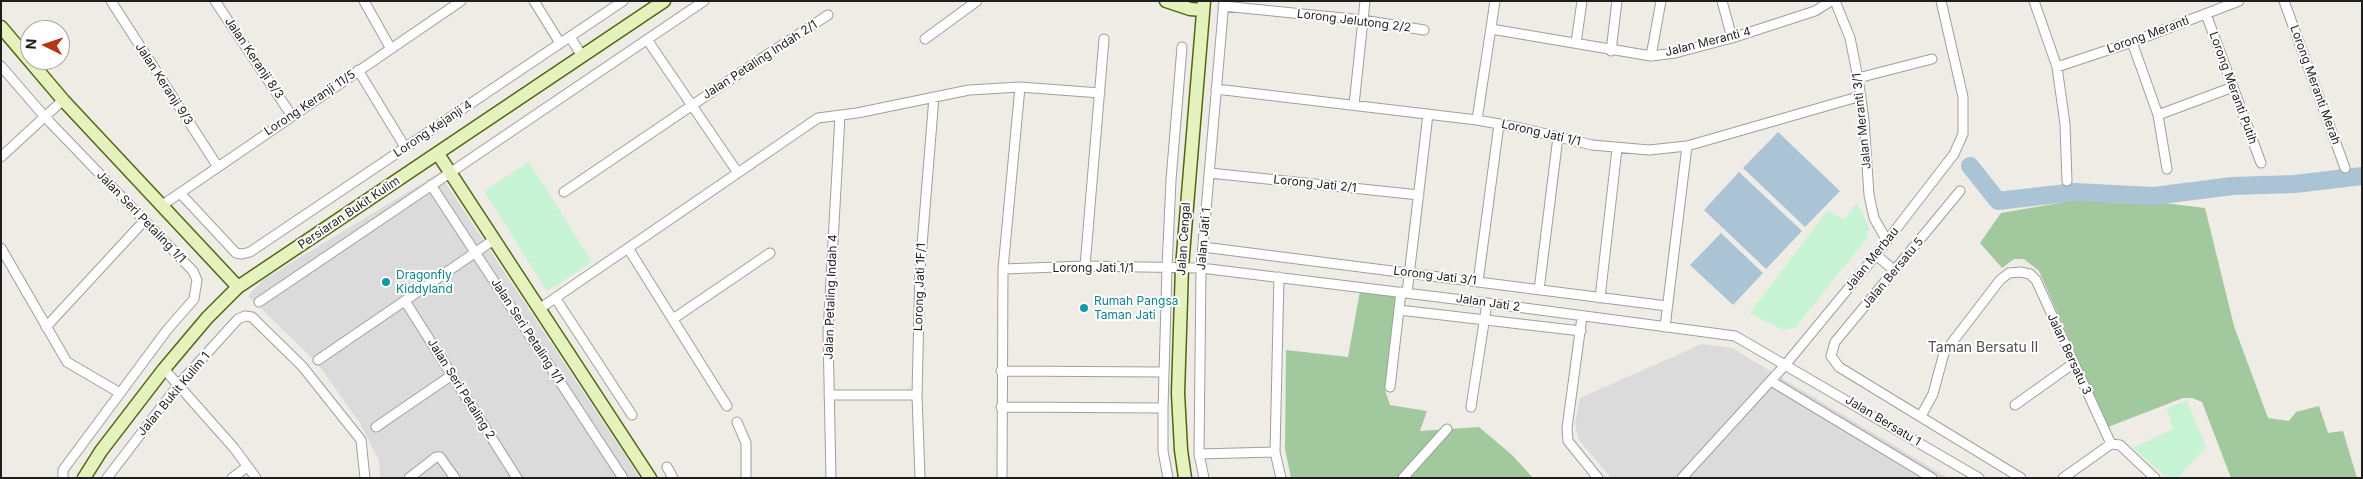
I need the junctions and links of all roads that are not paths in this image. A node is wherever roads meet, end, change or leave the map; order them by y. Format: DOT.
graph roads {
  1 [pos="111,1"];
  2 [pos="215,1"];
  3 [pos="364,1"];
  4 [pos="461,1"];
  5 [pos="534,1"];
  6 [pos="623,1"];
  7 [pos="664,1"];
  8 [pos="704,1"];
  9 [pos="977,1"];
  10 [pos="1166,1"];
  11 [pos="1365,1"];
  12 [pos="1495,1"];
  13 [pos="1582,1"];
  14 [pos="1617,1"];
  15 [pos="1661,1"];
  16 [pos="1722,1"];
  17 [pos="1833,1"];
  18 [pos="1942,1"];
  19 [pos="2034,1"];
  20 [pos="2238,1"];
  21 [pos="2284,1"];
  22 [pos="1224,4"];
  23 [pos="1203,6"];
  24 [pos="2206,14"];
  25 [pos="828,15"];
  26 [pos="1363,20"];
  27 [pos="1,26"];
  28 [pos="1491,29"];
  29 [pos="1424,30"];
  30 [pos="570,37"];
  31 [pos="1732,38"];
  32 [pos="925,39"];
  33 [pos="1104,40"];
  34 [pos="648,41"];
  35 [pos="2132,42"];
  36 [pos="560,43"];
  37 [pos="1576,44"];
  38 [pos="1182,46"];
  39 [pos="391,49"];
  40 [pos="1611,51"];
  41 [pos="582,56"];
  42 [pos="1652,56"];
  43 [pos="1932,59"];
  44 [pos="1,66"];
  45 [pos="2057,67"];
  46 [pos="358,70"];
  47 [pos="1858,78"];
  48 [pos="2233,87"];
  49 [pos="1020,88"];
  50 [pos="1216,88"];
  51 [pos="1100,93"];
  52 [pos="1861,96"];
  53 [pos="934,97"];
  54 [pos="63,100"];
  55 [pos="691,106"];
  56 [pos="1354,106"];
  57 [pos="1428,114"];
  58 [pos="2158,115"];
  59 [pos="292,116"];
  60 [pos="840,116"];
  61 [pos="45,117"];
  62 [pos="1477,120"];
  63 [pos="1499,124"];
  64 [pos="1558,137"];
  65 [pos="1687,146"];
  66 [pos="405,147"];
  67 [pos="1617,148"];
  68 [pos="438,154"];
  69 [pos="1,157"];
  70 [pos="2261,163"];
  71 [pos="218,167"];
  72 [pos="2345,168"];
  73 [pos="2167,169"];
  74 [pos="450,172"];
  75 [pos="738,173"];
  76 [pos="1210,173"];
  77 [pos="2067,181"];
  78 [pos="431,185"];
  79 [pos="564,192"];
  80 [pos="1960,192"];
  81 [pos="180,193"];
  82 [pos="1419,194"];
  83 [pos="161,206"];
  84 [pos="144,221"];
  85 [pos="495,239"];
  86 [pos="1887,241"];
  87 [pos="1203,247"];
  88 [pos="1,248"];
  89 [pos="628,248"];
  90 [pos="475,253"];
  91 [pos="770,253"];
  92 [pos="1876,255"];
  93 [pos="1085,266"];
  94 [pos="1182,267"];
  95 [pos="1167,268"];
  96 [pos="1201,268"];
  97 [pos="1003,269"];
  98 [pos="1895,271"];
  99 [pos="1410,273"];
  100 [pos="1279,277"];
  101 [pos="1478,282"];
  102 [pos="238,287"];
  103 [pos="1539,290"];
  104 [pos="1404,293"];
  105 [pos="1600,298"];
  106 [pos="556,299"];
  107 [pos="405,301"];
  108 [pos="259,302"];
  109 [pos="1487,303"];
  110 [pos="1667,306"];
  111 [pos="540,309"];
  112 [pos="1399,310"];
  113 [pos="1582,317"];
  114 [pos="673,319"];
  115 [pos="1485,319"];
  116 [pos="46,327"];
  117 [pos="1665,327"];
  118 [pos="1581,331"];
  119 [pos="318,360"];
  120 [pos="2074,363"];
  121 [pos="1786,364"];
  122 [pos="164,369"];
  123 [pos="1001,371"];
  124 [pos="1164,372"];
  125 [pos="452,375"];
  126 [pos="1772,381"];
  127 [pos="179,384"];
  128 [pos="1390,387"];
  129 [pos="120,393"];
  130 [pos="830,395"];
  131 [pos="917,395"];
  132 [pos="2015,405"];
  133 [pos="727,406"];
  134 [pos="1001,407"];
  135 [pos="1471,407"];
  136 [pos="1163,408"];
  137 [pos="632,414"];
  138 [pos="1920,416"];
  139 [pos="737,422"];
  140 [pos="376,427"];
  141 [pos="1447,429"];
  142 [pos="2111,444"];
  143 [pos="1276,452"];
  144 [pos="1199,454"];
  145 [pos="247,467"];
  146 [pos="666,467"];
  147 [pos="1927,477"];
  148 [pos="63,478"];
  149 [pos="84,478"];
  150 [pos="107,478"];
  151 [pos="232,478"];
  152 [pos="256,478"];
  153 [pos="364,478"];
  154 [pos="409,478"];
  155 [pos="455,478"];
  156 [pos="517,478"];
  157 [pos="623,478"];
  158 [pos="650,478"];
  159 [pos="673,478"];
  160 [pos="746,478"];
  161 [pos="831,478"];
  162 [pos="920,478"];
  163 [pos="1002,478"];
  164 [pos="1168,478"];
  165 [pos="1185,478"];
  166 [pos="1204,478"];
  167 [pos="1280,478"];
  168 [pos="1403,478"];
  169 [pos="1598,478"];
  170 [pos="1682,478"];
  171 [pos="1979,478"];
  172 [pos="2021,478"];
  173 [pos="2063,478"];
  174 [pos="2155,478"];
  1 -- 71 [label="street, Jalan Keranji 9/3"];
  2 -- 59 [label="street, Jalan Keranji 8/3"];
  3 -- 39 [label="street"];
  4 -- 39 [label="street, Lorong Keranji 11/5"];
  5 -- 36 [label="street"];
  6 -- 30 [label="street, Lorong Kejanji 4"];
  7 -- 41 [label="street, Persiaran Bukit Kulim"];
  8 -- 34 [label="street"];
  9 -- 32 [label="street"];
  10 -- 23 [label="street"];
  11 -- 26 [label="street"];
  12 -- 28 [label="street"];
  13 -- 37 [label="street"];
  14 -- 40 [label="street"];
  15 -- 42 [label="street"];
  16 -- 31 [label="street"];
  17 -- 31 [label="street, Jalan Meranti 4"];
  17 -- 47 [label="street, Jalan Meranti 3/1"];
  18 -- 86 [label="street, Jalan Merbau"];
  19 -- 45 [label="street"];
  20 -- 24 [label="street, Lorong Meranti"];
  21 -- 72 [label="street, Lorong Meranti Merah"];
  22 -- 26 [label="street, Lorong Jelutong 2/2"];
  22 -- 50 [label="street, Jalan Jati 1"];
  23 -- 94 [label="street, Jalan Cengal"];
  24 -- 35 [label="street, Lorong Meranti"];
  24 -- 48 [label="street, Lorong Meranti Putih"];
  25 -- 55 [label="street, Jalan Petaling Indah 2/1"];
  26 -- 29 [label="street, Lorong Jelutong 2/2"];
  26 -- 56 [label="street"];
  27 -- 54 [label="street"];
  28 -- 37 [label="street, Jalan Meranti 4"];
  28 -- 62 [label="street"];
  30 -- 36 [label="street, Lorong Kejanji 4"];
  30 -- 41 [label="street"];
  31 -- 42 [label="street, Jalan Meranti 4"];
  33 -- 51 [label="street"];
  34 -- 55 [label="street, Jalan Petaling Indah 2/1"];
  34 -- 74 [label="street"];
  35 -- 45 [label="street, Lorong Meranti"];
  35 -- 58 [label="street"];
  36 -- 66 [label="street, Lorong Kejanji 4"];
  37 -- 40 [label="street, Jalan Meranti 4"];
  38 -- 95 [label="street"];
  39 -- 46 [label="street, Lorong Keranji 11/5"];
  40 -- 42 [label="street, Jalan Meranti 4"];
  41 -- 68 [label="street, Persiaran Bukit Kulim"];
  43 -- 47 [label="street"];
  44 -- 61 [label="street, Jalan Seri Petaling 1/1"];
  45 -- 77 [label="street"];
  46 -- 59 [label="street, Lorong Keranji 11/5"];
  46 -- 66 [label="street"];
  47 -- 52 [label="street, Jalan Meranti 3/1"];
  48 -- 58 [label="street"];
  48 -- 70 [label="street, Lorong Meranti Putih"];
  49 -- 51 [label="street"];
  49 -- 53 [label="street"];
  49 -- 97 [label="street"];
  50 -- 56 [label="street, Lorong Jati 1/1"];
  50 -- 76 [label="street, Jalan Jati 1"];
  51 -- 93 [label="street"];
  52 -- 65 [label="street, Lorong Jati 1/1"];
  52 -- 86 [label="street, Jalan Meranti 3/1"];
  53 -- 60 [label="street"];
  53 -- 131 [label="street, Lorong Jati 1F/1"];
  54 -- 61 [label="street"];
  54 -- 83 [label="street"];
  55 -- 75 [label="street, Jalan Petaling Indah 2/1"];
  55 -- 79 [label="street"];
  56 -- 57 [label="street, Lorong Jati 1/1"];
  57 -- 62 [label="street, Lorong Jati 1/1"];
  57 -- 82 [label="street"];
  58 -- 73 [label="street"];
  59 -- 71 [label="street, Lorong Keranji 11/5"];
  60 -- 75 [label="street"];
  60 -- 130 [label="street, Jalan Petaling Indah 4"];
  61 -- 69 [label="street"];
  61 -- 84 [label="street, Jalan Seri Petaling 1/1"];
  62 -- 63 [label="street, Lorong Jati 1/1"];
  63 -- 64 [label="street, Lorong Jati 1/1"];
  63 -- 101 [label="street"];
  64 -- 67 [label="street, Lorong Jati 1/1"];
  64 -- 103 [label="street"];
  65 -- 67 [label="street, Lorong Jati 1/1"];
  65 -- 110 [label="street"];
  66 -- 81 [label="street, Lorong Kejanji 4"];
  67 -- 105 [label="street"];
  68 -- 74 [label="street"];
  68 -- 102 [label="street, Persiaran Bukit Kulim"];
  71 -- 81 [label="street, Lorong Keranji 11/5"];
  74 -- 78 [label="street"];
  74 -- 85 [label="street"];
  75 -- 89 [label="street"];
  76 -- 82 [label="street, Lorong Jati 2/1"];
  76 -- 87 [label="street, Jalan Jati 1"];
  78 -- 90 [label="street, Jalan Seri Petaling 1/1"];
  78 -- 108 [label="street"];
  80 -- 98 [label="street, Jalan Bersatu 5"];
  81 -- 83 [label="street, Lorong Keranji 11/5"];
  82 -- 99 [label="street"];
  83 -- 102 [label="street"];
  84 -- 116 [label="street"];
  84 -- 129 [label="street, Jalan Seri Petaling 1/1"];
  85 -- 90 [label="street"];
  85 -- 111 [label="street"];
  86 -- 92 [label="street, Jalan Merbau"];
  87 -- 96 [label="street, Jalan Jati 1"];
  87 -- 99 [label="street, Lorong Jati 3/1"];
  88 -- 116 [label="street"];
  89 -- 106 [label="street"];
  89 -- 114 [label="street"];
  90 -- 107 [label="street"];
  90 -- 157 [label="street, Jalan Seri Petaling 1/1"];
  91 -- 114 [label="street"];
  92 -- 98 [label="street"];
  92 -- 121 [label="street, Jalan Merbau"];
  93 -- 95 [label="street, Lorong Jati 1/1"];
  93 -- 97 [label="street, Lorong Jati 1/1"];
  94 -- 95 [label="street, Lorong Jati 1/1"];
  94 -- 96 [label="street, Jalan Jati 2"];
  94 -- 165 [label="street, Jalan Cengal"];
  95 -- 124 [label="street"];
  96 -- 100 [label="street, Jalan Jati 2"];
  96 -- 144 [label="street, Jalan Jati 1"];
  97 -- 123 [label="street"];
  98 -- 138 [label="street, Jalan Bersatu 5"];
  99 -- 101 [label="street, Lorong Jati 3/1"];
  99 -- 104 [label="street"];
  100 -- 104 [label="street, Jalan Jati 2"];
  100 -- 143 [label="street"];
  101 -- 103 [label="street, Lorong Jati 3/1"];
  102 -- 122 [label="street, Persiaran Bukit Kulim"];
  103 -- 105 [label="street, Lorong Jati 3/1"];
  104 -- 109 [label="street, Jalan Jati 2"];
  104 -- 112 [label="street"];
  105 -- 110 [label="street, Lorong Jati 3/1"];
  106 -- 111 [label="street"];
  106 -- 137 [label="street"];
  107 -- 119 [label="street"];
  107 -- 125 [label="street, Jalan Seri Petaling 2"];
  109 -- 113 [label="street, Jalan Jati 2"];
  109 -- 115 [label="street"];
  110 -- 117 [label="street"];
  111 -- 158 [label="street"];
  112 -- 115 [label="street"];
  112 -- 128 [label="street"];
  113 -- 117 [label="street, Jalan Jati 2"];
  113 -- 118 [label="street"];
  114 -- 133 [label="street"];
  115 -- 118 [label="street"];
  115 -- 135 [label="street"];
  116 -- 129 [label="street"];
  117 -- 121 [label="street, Jalan Jati 2"];
  118 -- 169 [label="street"];
  120 -- 132 [label="street"];
  120 -- 138 [label="street, Jalan Bersatu 3"];
  120 -- 142 [label="street, Jalan Bersatu 3"];
  121 -- 126 [label="street, Jalan Merbau"];
  121 -- 171 [label="street, Jalan Bersatu 1"];
  122 -- 127 [label="street"];
  122 -- 149 [label="street, Persiaran Bukit Kulim"];
  123 -- 124 [label="street"];
  123 -- 134 [label="street"];
  124 -- 136 [label="street"];
  125 -- 140 [label="street"];
  125 -- 156 [label="street, Jalan Seri Petaling 2"];
  126 -- 147 [label="street"];
  126 -- 170 [label="street, Jalan Merbau"];
  127 -- 145 [label="street"];
  127 -- 150 [label="street, Jalan Bukit Kulim 1"];
  127 -- 153 [label="street, Jalan Bukit Kulim 1"];
  129 -- 148 [label="street, Jalan Seri Petaling 1/1"];
  130 -- 131 [label="street"];
  130 -- 161 [label="street, Jalan Petaling Indah 4"];
  131 -- 162 [label="street, Lorong Jati 1F/1"];
  134 -- 136 [label="street"];
  134 -- 163 [label="street"];
  136 -- 164 [label="street"];
  138 -- 172 [label="street"];
  139 -- 160 [label="street"];
  141 -- 168 [label="street"];
  142 -- 173 [label="street"];
  142 -- 174 [label="street"];
  143 -- 144 [label="street"];
  143 -- 167 [label="street"];
  144 -- 166 [label="street, Jalan Jati 1"];
  145 -- 151 [label="street"];
  145 -- 152 [label="street"];
  146 -- 159 [label="street"];
  154 -- 155 [label="street"];
}
